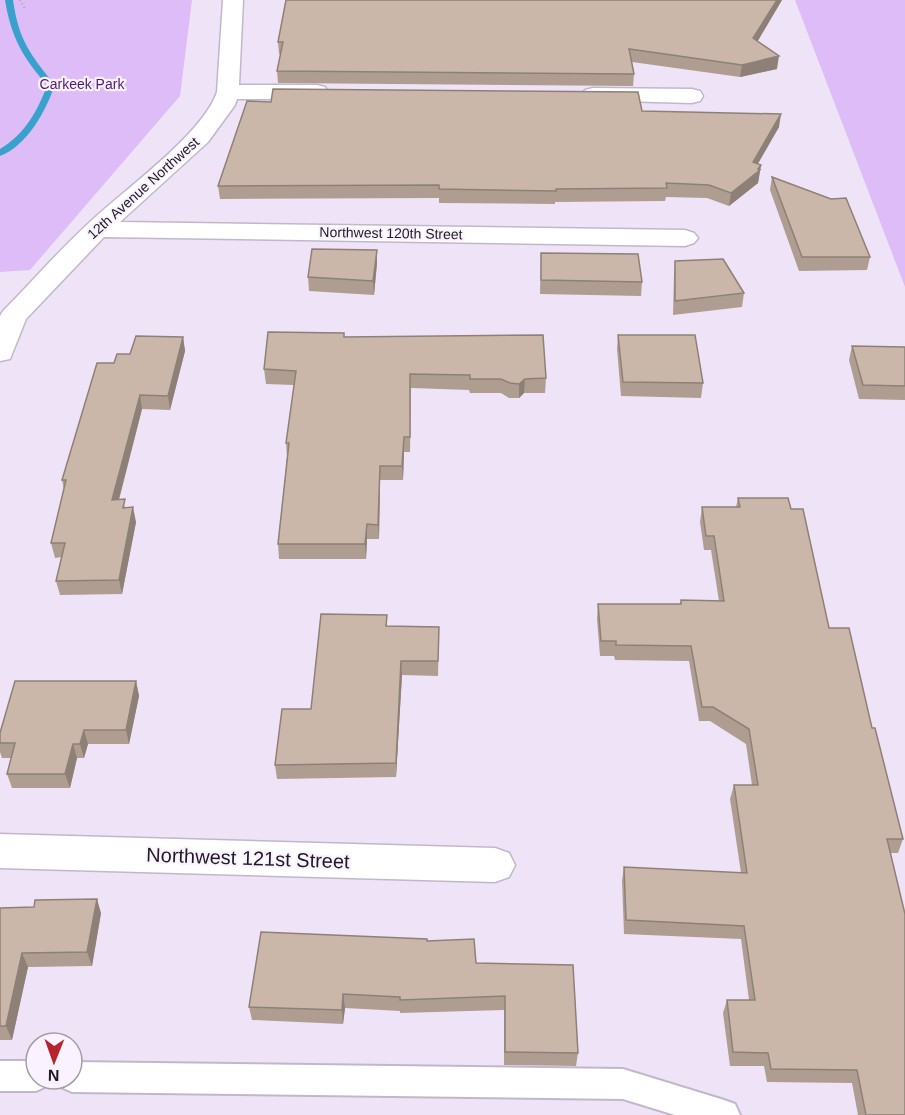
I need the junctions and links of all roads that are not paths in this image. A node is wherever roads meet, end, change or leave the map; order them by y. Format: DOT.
graph roads {
  1 [pos="232,0"];
  2 [pos="228,92"];
  3 [pos="336,93"];
  4 [pos="576,95"];
  5 [pos="692,96"];
  6 [pos="97,229"];
  7 [pos="685,238"];
  8 [pos="0,354"];
  9 [pos="0,851"];
  10 [pos="495,865"];
  11 [pos="0,1076"];
  12 [pos="24,1076"];
  13 [pos="84,1077"];
  14 [pos="724,1115"];
  1 -- 2 [label="street, 12th Avenue Northwest"];
  2 -- 3 [label="street"];
  2 -- 6 [label="street, 12th Avenue Northwest"];
  4 -- 5 [label="street"];
  6 -- 7 [label="street, Northwest 120th Street"];
  6 -- 8 [label="street, 12th Avenue Northwest"];
  9 -- 10 [label="street, Northwest 121st Street"];
  11 -- 12 [label="lane"];
  13 -- 14 [label="lane"];
}
